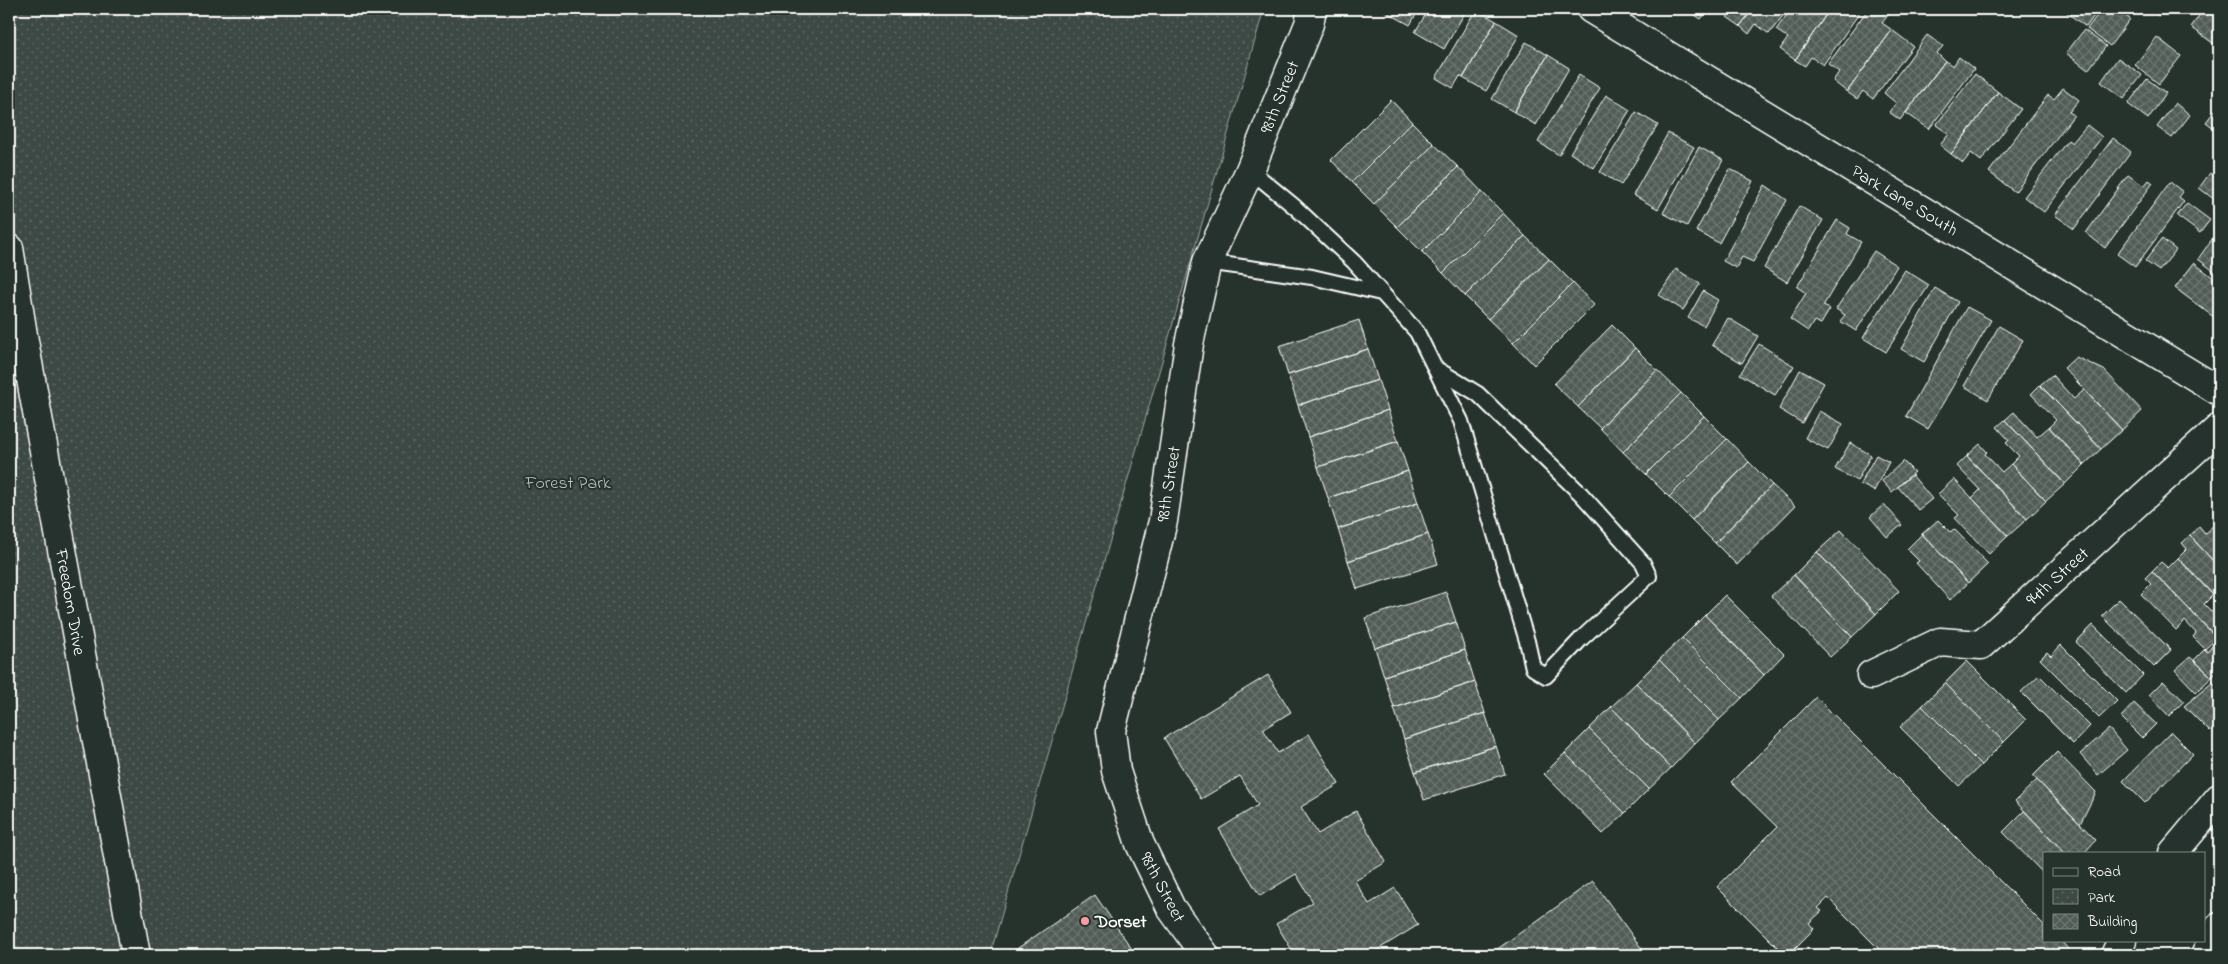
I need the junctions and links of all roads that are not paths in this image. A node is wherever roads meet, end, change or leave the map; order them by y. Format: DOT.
graph roads {
  1 [pos="1312,9"];
  2 [pos="1591,9"];
  3 [pos="1250,170"];
  4 [pos="9,248"];
  5 [pos="1207,262"];
  6 [pos="1381,293"];
  7 [pos="1435,368"];
  8 [pos="2219,391"];
  9 [pos="2219,428"];
  10 [pos="1871,675"];
  11 [pos="2219,798"];
  12 [pos="2174,852"];
  13 [pos="2219,927"];
  14 [pos="2121,942"];
  15 [pos="136,955"];
  16 [pos="1204,955"];
  17 [pos="2115,955"];
  18 [pos="2206,955"];
  1 -- 3 [label="street, 98th Street"];
  2 -- 8 [label="street, Park Lane South"];
  3 -- 5 [label="street, 98th Street"];
  3 -- 6 [label="lane"];
  4 -- 15 [label="street, Freedom Drive"];
  5 -- 6 [label="lane"];
  5 -- 16 [label="street, 98th Street"];
  6 -- 7 [label="lane"];
  7 -- 7 [label="lane"];
  9 -- 10 [label="street, 94th Street"];
  11 -- 12 [label="street"];
  13 -- 18 [label="street"];
  14 -- 17 [label="street"];
}
